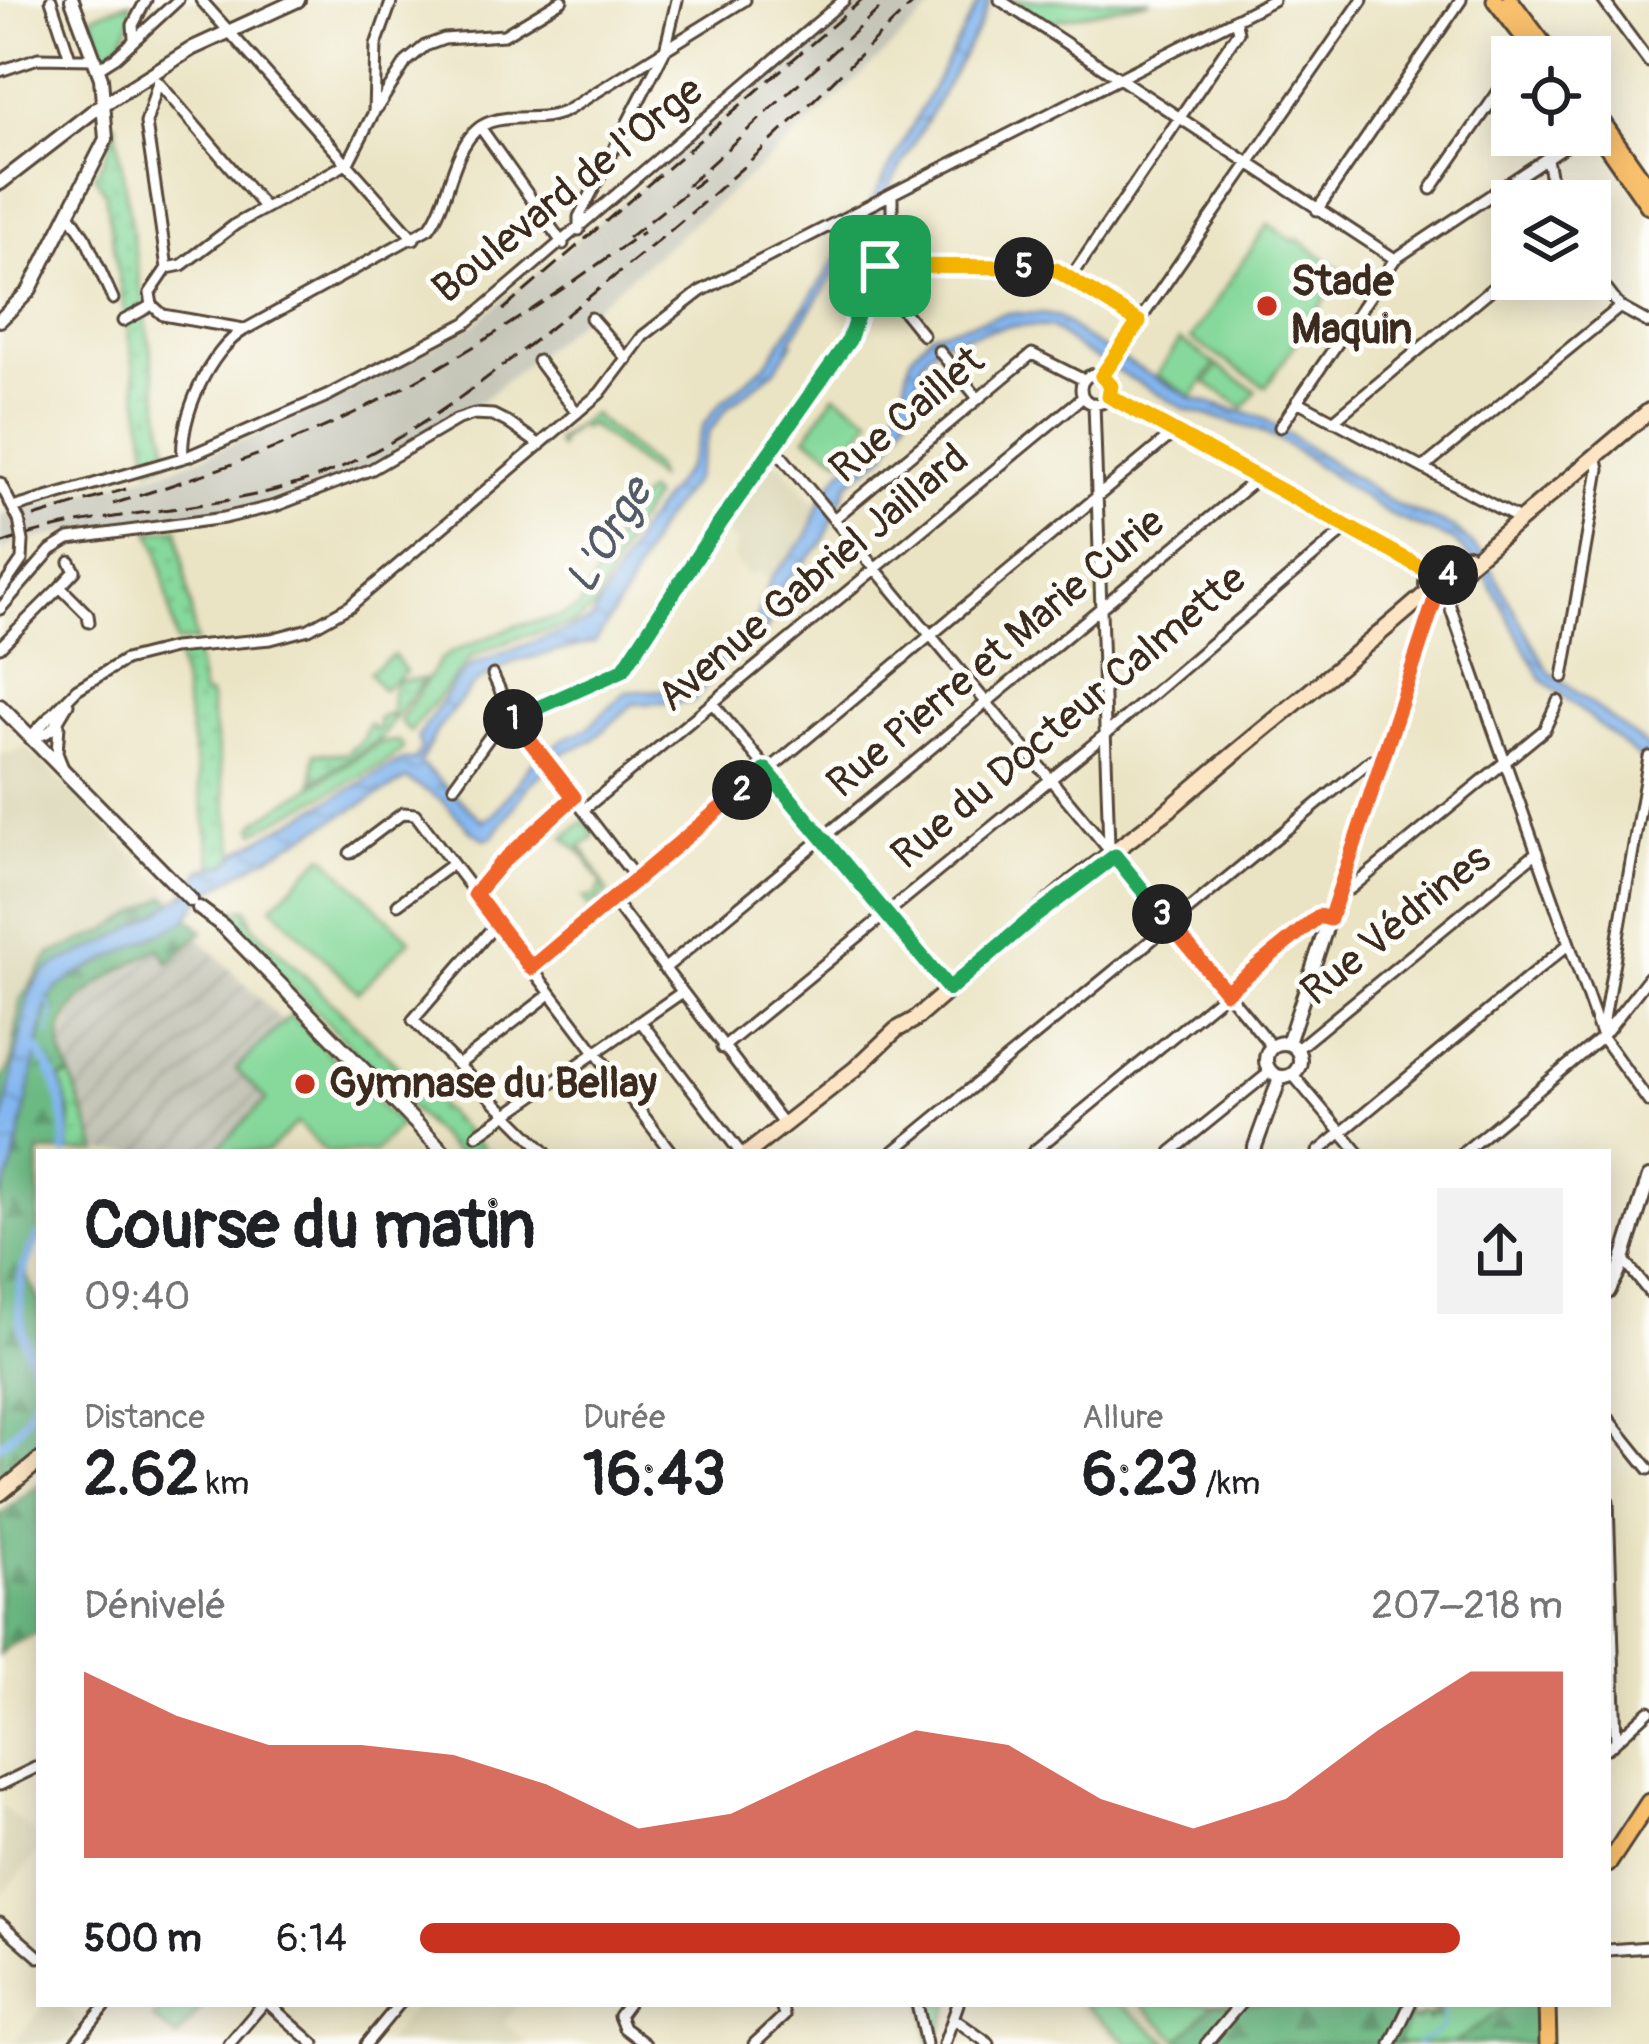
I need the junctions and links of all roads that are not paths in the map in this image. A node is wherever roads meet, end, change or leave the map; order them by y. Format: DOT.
graph roads {
  1 [pos="51,0"];
  2 [pos="72,0"];
  3 [pos="178,0"];
  4 [pos="201,0"];
  5 [pos="298,0"];
  6 [pos="392,0"];
  7 [pos="562,0"];
  8 [pos="677,0"];
  9 [pos="745,0"];
  10 [pos="844,0"];
  11 [pos="1000,0"];
  12 [pos="1273,0"];
  13 [pos="1362,0"];
  14 [pos="1461,0"];
  15 [pos="1495,0"];
  16 [pos="1510,0"];
  17 [pos="1603,0"];
  18 [pos="140,7"];
  19 [pos="1235,19"];
  20 [pos="148,26"];
  21 [pos="230,31"];
  22 [pos="1519,36"];
  23 [pos="1537,36"];
  24 [pos="134,38"];
  25 [pos="665,50"];
  26 [pos="70,58"];
  27 [pos="653,61"];
  28 [pos="1649,62"];
  29 [pos="95,64"];
  30 [pos="0,71"];
  31 [pos="156,77"];
  32 [pos="1119,77"];
  33 [pos="1491,102"];
  34 [pos="105,103"];
  35 [pos="374,112"];
  36 [pos="1181,118"];
  37 [pos="480,127"];
  38 [pos="1611,132"];
  39 [pos="1623,148"];
  40 [pos="1611,152"];
  41 [pos="1552,156"];
  42 [pos="1610,156"];
  43 [pos="1547,159"];
  44 [pos="347,163"];
  45 [pos="1250,164"];
  46 [pos="1645,165"];
  47 [pos="1552,180"];
  48 [pos="0,183"];
  49 [pos="1431,189"];
  50 [pos="1649,190"];
  51 [pos="892,195"];
  52 [pos="1649,206"];
  53 [pos="266,208"];
  54 [pos="1317,210"];
  55 [pos="68,212"];
  56 [pos="579,230"];
  57 [pos="414,239"];
  58 [pos="563,244"];
  59 [pos="1395,259"];
  60 [pos="167,268"];
  61 [pos="873,269"];
  62 [pos="1070,279"];
  63 [pos="1491,289"];
  64 [pos="1611,295"];
  65 [pos="113,299"];
  66 [pos="148,305"];
  67 [pos="1620,307"];
  68 [pos="591,318"];
  69 [pos="0,320"];
  70 [pos="123,321"];
  71 [pos="1139,322"];
  72 [pos="1649,323"];
  73 [pos="244,330"];
  74 [pos="923,335"];
  75 [pos="939,351"];
  76 [pos="627,359"];
  77 [pos="538,361"];
  78 [pos="1106,371"];
  79 [pos="1084,380"];
  80 [pos="1109,396"];
  81 [pos="977,397"];
  82 [pos="1089,400"];
  83 [pos="1297,401"];
  84 [pos="1649,411"];
  85 [pos="577,413"];
  86 [pos="1333,421"];
  87 [pos="1280,427"];
  88 [pos="1176,431"];
  89 [pos="539,445"];
  90 [pos="773,446"];
  91 [pos="1596,455"];
  92 [pos="183,458"];
  93 [pos="1424,467"];
  94 [pos="1258,478"];
  95 [pos="0,483"];
  96 [pos="1099,495"];
  97 [pos="16,507"];
  98 [pos="834,517"];
  99 [pos="1518,517"];
  100 [pos="1347,528"];
  101 [pos="70,562"];
  102 [pos="876,568"];
  103 [pos="1439,585"];
  104 [pos="60,587"];
  105 [pos="0,592"];
  106 [pos="0,609"];
  107 [pos="1103,609"];
  108 [pos="89,622"];
  109 [pos="930,634"];
  110 [pos="0,646"];
  111 [pos="493,675"];
  112 [pos="1563,677"];
  113 [pos="77,689"];
  114 [pos="1558,700"];
  115 [pos="988,703"];
  116 [pos="713,704"];
  117 [pos="0,706"];
  118 [pos="513,719"];
  119 [pos="59,721"];
  120 [pos="1107,733"];
  121 [pos="30,737"];
  122 [pos="1506,761"];
  123 [pos="1380,762"];
  124 [pos="1648,762"];
  125 [pos="766,770"];
  126 [pos="65,773"];
  127 [pos="1048,778"];
  128 [pos="454,787"];
  129 [pos="574,797"];
  130 [pos="584,810"];
  131 [pos="824,839"];
  132 [pos="1537,852"];
  133 [pos="350,854"];
  134 [pos="1113,854"];
  135 [pos="451,865"];
  136 [pos="635,877"];
  137 [pos="1341,886"];
  138 [pos="475,894"];
  139 [pos="611,898"];
  140 [pos="192,900"];
  141 [pos="398,904"];
  142 [pos="885,913"];
  143 [pos="1330,919"];
  144 [pos="496,924"];
  145 [pos="1170,924"];
  146 [pos="1569,944"];
  147 [pos="531,968"];
  148 [pos="664,969"];
  149 [pos="1649,977"];
  150 [pos="949,989"];
  151 [pos="1226,992"];
  152 [pos="681,993"];
  153 [pos="549,994"];
  154 [pos="641,1022"];
  155 [pos="1602,1037"];
  156 [pos="1292,1046"];
  157 [pos="1272,1047"];
  158 [pos="722,1048"];
  159 [pos="596,1054"];
  160 [pos="458,1065"];
  161 [pos="1281,1075"];
  162 [pos="1649,1102"];
  163 [pos="507,1115"];
  164 [pos="784,1124"];
  165 [pos="1341,1132"];
  166 [pos="477,1136"];
  167 [pos="432,1149"];
  168 [pos="442,1149"];
  169 [pos="541,1149"];
  170 [pos="668,1149"];
  171 [pos="754,1149"];
  172 [pos="756,1149"];
  173 [pos="897,1149"];
  174 [pos="1037,1149"];
  175 [pos="1176,1149"];
  176 [pos="1254,1149"];
  177 [pos="1321,1149"];
  178 [pos="1355,1149"];
  179 [pos="1468,1149"];
  180 [pos="1649,1177"];
  181 [pos="1623,1258"];
  182 [pos="1611,1285"];
  183 [pos="1649,1292"];
  184 [pos="1611,1422"];
  185 [pos="36,1463"];
  186 [pos="1649,1469"];
  187 [pos="0,1493"];
  188 [pos="1611,1684"];
  189 [pos="1649,1711"];
  190 [pos="1612,1745"];
  191 [pos="36,1767"];
  192 [pos="0,1785"];
  193 [pos="1649,1800"];
  194 [pos="1611,1847"];
  195 [pos="1611,1859"];
  196 [pos="0,1923"];
  197 [pos="1649,1947"];
  198 [pos="1611,1950"];
  199 [pos="36,1955"];
  200 [pos="104,2007"];
  201 [pos="263,2007"];
  202 [pos="270,2007"];
  203 [pos="397,2007"];
  204 [pos="626,2007"];
  205 [pos="782,2007"];
  206 [pos="918,2007"];
  207 [pos="957,2007"];
  208 [pos="1237,2007"];
  209 [pos="1409,2007"];
  210 [pos="1546,2007"];
  211 [pos="953,2018"];
  212 [pos="74,2044"];
  213 [pos="229,2044"];
  214 [pos="314,2044"];
  215 [pos="365,2044"];
  216 [pos="645,2044"];
  217 [pos="754,2044"];
  218 [pos="926,2044"];
  219 [pos="944,2044"];
  220 [pos="989,2044"];
  221 [pos="1206,2044"];
  222 [pos="1391,2044"];
  223 [pos="1548,2044"];
  1 -- 26 [label="street"];
  2 -- 29 [label="street"];
  3 -- 20 [label="street"];
  4 -- 21 [label="street"];
  5 -- 21 [label="street"];
  6 -- 35 [label="street"];
  7 -- 35 [label="street"];
  8 -- 25 [label="street"];
  9 -- 25 [label="street"];
  10 -- 56 [label="street, Boulevard de l'Orge"];
  11 -- 32 [label="street"];
  12 -- 19 [label="street"];
  13 -- 45 [label="street"];
  14 -- 54 [label="street"];
  15 -- 22 [label="main road"];
  16 -- 23 [label="main road"];
  17 -- 28 [label="street"];
  18 -- 20 [label="street"];
  18 -- 24 [label="street"];
  19 -- 32 [label="street"];
  19 -- 36 [label="street"];
  20 -- 24 [label="street"];
  21 -- 31 [label="street"];
  21 -- 44 [label="street"];
  24 -- 29 [label="street"];
  25 -- 27 [label="street"];
  26 -- 29 [label="street"];
  26 -- 30 [label="street"];
  27 -- 37 [label="street"];
  27 -- 56 [label="street"];
  29 -- 34 [label="street"];
  31 -- 34 [label="street"];
  31 -- 53 [label="street"];
  31 -- 60 [label="street"];
  32 -- 36 [label="street"];
  32 -- 51 [label="street"];
  33 -- 49 [label="street"];
  34 -- 48 [label="street"];
  34 -- 55 [label="street"];
  35 -- 44 [label="street"];
  36 -- 45 [label="street"];
  36 -- 62 [label="street"];
  37 -- 57 [label="street"];
  37 -- 58 [label="street"];
  38 -- 39 [label="main road"];
  39 -- 46 [label="main road"];
  39 -- 50 [label="main road"];
  40 -- 50 [label="main road"];
  41 -- 43 [label="street"];
  42 -- 52 [label="main road"];
  43 -- 47 [label="street"];
  43 -- 59 [label="street"];
  44 -- 53 [label="street"];
  44 -- 57 [label="street"];
  45 -- 54 [label="street"];
  45 -- 71 [label="street"];
  51 -- 61 [label="street"];
  51 -- 76 [label="street"];
  53 -- 60 [label="street"];
  54 -- 59 [label="street"];
  55 -- 65 [label="street"];
  55 -- 69 [label="street"];
  56 -- 58 [label="street, Boulevard de l'Orge"];
  57 -- 73 [label="street"];
  58 -- 92 [label="street, Boulevard de l'Orge"];
  59 -- 83 [label="street"];
  60 -- 66 [label="street"];
  61 -- 62 [label="street"];
  61 -- 74 [label="street"];
  61 -- 90 [label="street"];
  62 -- 71 [label="street"];
  63 -- 86 [label="street"];
  64 -- 67 [label="street"];
  66 -- 70 [label="street"];
  66 -- 73 [label="street"];
  67 -- 72 [label="street"];
  67 -- 93 [label="street"];
  68 -- 76 [label="street"];
  71 -- 78 [label="street"];
  73 -- 92 [label="street"];
  75 -- 81 [label="street"];
  76 -- 85 [label="street"];
  77 -- 85 [label="street"];
  78 -- 79 [label="street"];
  78 -- 80 [label="street"];
  79 -- 81 [label="street, Rue Caillet"];
  79 -- 82 [label="street"];
  80 -- 82 [label="street, Avenue Gabriel Jaillard"];
  80 -- 88 [label="street"];
  81 -- 98 [label="street, Rue Caillet"];
  82 -- 96 [label="street"];
  82 -- 102 [label="street, Avenue Gabriel Jaillard"];
  83 -- 86 [label="street"];
  83 -- 87 [label="street"];
  84 -- 91 [label="main road"];
  85 -- 89 [label="street"];
  86 -- 93 [label="street"];
  88 -- 94 [label="street"];
  88 -- 96 [label="street"];
  89 -- 106 [label="street"];
  89 -- 113 [label="street"];
  90 -- 98 [label="street"];
  90 -- 118 [label="street"];
  91 -- 99 [label="main road"];
  91 -- 112 [label="street"];
  92 -- 97 [label="street, Boulevard de l'Orge"];
  93 -- 99 [label="street"];
  94 -- 100 [label="street"];
  94 -- 107 [label="street, Rue Pierre et Marie Curie"];
  95 -- 97 [label="street"];
  96 -- 107 [label="street"];
  96 -- 109 [label="street"];
  97 -- 105 [label="street, bridge"];
  98 -- 102 [label="street"];
  99 -- 103 [label="main road"];
  100 -- 103 [label="street"];
  100 -- 120 [label="street, Rue du Docteur Calmette"];
  101 -- 104 [label="street"];
  102 -- 109 [label="street"];
  102 -- 116 [label="street, Avenue Gabriel Jaillard"];
  103 -- 122 [label="street"];
  103 -- 123 [label="street"];
  103 -- 134 [label="main road"];
  104 -- 108 [label="street"];
  104 -- 110 [label="street"];
  107 -- 115 [label="street, Rue Pierre et Marie Curie"];
  107 -- 120 [label="street"];
  109 -- 115 [label="street"];
  109 -- 125 [label="street"];
  111 -- 118 [label="street"];
  113 -- 119 [label="street"];
  113 -- 121 [label="street"];
  114 -- 122 [label="street"];
  115 -- 127 [label="street"];
  115 -- 131 [label="street, Rue Pierre et Marie Curie"];
  116 -- 125 [label="street"];
  116 -- 130 [label="street, Avenue Gabriel Jaillard"];
  117 -- 121 [label="street"];
  118 -- 128 [label="street"];
  118 -- 129 [label="street"];
  119 -- 121 [label="street"];
  119 -- 126 [label="street"];
  120 -- 127 [label="street, Rue du Docteur Calmette"];
  120 -- 134 [label="street"];
  121 -- 126 [label="street"];
  122 -- 132 [label="street"];
  122 -- 137 [label="street"];
  123 -- 137 [label="street"];
  123 -- 145 [label="street"];
  124 -- 155 [label="street"];
  125 -- 131 [label="street"];
  125 -- 136 [label="street"];
  126 -- 140 [label="street"];
  127 -- 134 [label="street"];
  127 -- 142 [label="street, Rue du Docteur Calmette"];
  129 -- 130 [label="street"];
  129 -- 138 [label="street"];
  130 -- 136 [label="street"];
  131 -- 142 [label="street"];
  131 -- 148 [label="street, Rue Pierre et Marie Curie"];
  132 -- 146 [label="street"];
  132 -- 156 [label="street, Rue Védrines"];
  133 -- 135 [label="street"];
  134 -- 145 [label="street"];
  134 -- 150 [label="main road"];
  135 -- 138 [label="street"];
  135 -- 141 [label="street"];
  136 -- 139 [label="street"];
  137 -- 143 [label="street"];
  138 -- 144 [label="street"];
  139 -- 147 [label="street"];
  139 -- 148 [label="street"];
  140 -- 167 [label="street"];
  140 -- 168 [label="street"];
  142 -- 150 [label="street"];
  142 -- 158 [label="street, Rue du Docteur Calmette"];
  143 -- 151 [label="street"];
  143 -- 156 [label="street"];
  144 -- 147 [label="street"];
  144 -- 160 [label="street"];
  145 -- 151 [label="street"];
  145 -- 173 [label="street"];
  146 -- 155 [label="street"];
  146 -- 165 [label="street"];
  147 -- 153 [label="street"];
  148 -- 152 [label="street"];
  149 -- 155 [label="street"];
  150 -- 164 [label="main road"];
  151 -- 157 [label="street"];
  151 -- 174 [label="street"];
  152 -- 154 [label="street"];
  152 -- 158 [label="street"];
  153 -- 159 [label="street"];
  153 -- 160 [label="street"];
  154 -- 159 [label="street"];
  154 -- 171 [label="street"];
  155 -- 162 [label="street"];
  155 -- 179 [label="street"];
  156 -- 157 [label="street"];
  156 -- 161 [label="street"];
  157 -- 161 [label="street"];
  158 -- 164 [label="street"];
  159 -- 163 [label="street"];
  159 -- 170 [label="street"];
  160 -- 163 [label="street"];
  161 -- 165 [label="street"];
  161 -- 175 [label="street"];
  161 -- 176 [label="street"];
  163 -- 166 [label="street"];
  163 -- 169 [label="street"];
  164 -- 172 [label="main road"];
  165 -- 177 [label="street"];
  165 -- 178 [label="street"];
  180 -- 181 [label="street"];
  181 -- 182 [label="street"];
  181 -- 183 [label="street"];
  184 -- 186 [label="street"];
  185 -- 187 [label="main road"];
  188 -- 190 [label="street"];
  189 -- 190 [label="street"];
  191 -- 192 [label="street"];
  193 -- 194 [label="main road"];
  193 -- 195 [label="main road"];
  196 -- 199 [label="street"];
  197 -- 198 [label="street"];
  200 -- 212 [label="street"];
  201 -- 213 [label="street"];
  202 -- 214 [label="street"];
  203 -- 215 [label="street"];
  204 -- 216 [label="street"];
  205 -- 217 [label="street"];
  206 -- 218 [label="street"];
  207 -- 211 [label="street"];
  208 -- 221 [label="street"];
  209 -- 222 [label="street"];
  210 -- 223 [label="main road"];
  211 -- 219 [label="street"];
  211 -- 220 [label="street"];
}
